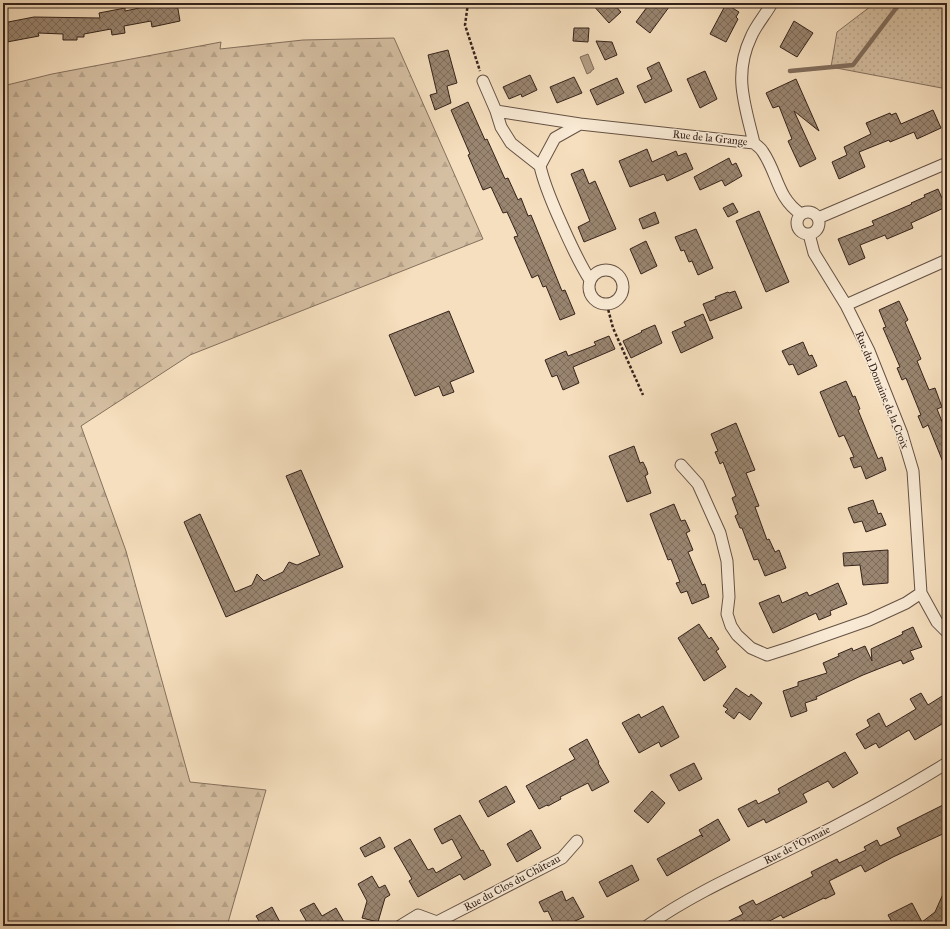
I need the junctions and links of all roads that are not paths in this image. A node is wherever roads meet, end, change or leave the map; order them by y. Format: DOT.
graph roads {
  1 [pos="772,3"];
  2 [pos="483,81"];
  3 [pos="496,111"];
  4 [pos="580,124"];
  5 [pos="754,143"];
  6 [pos="947,163"];
  7 [pos="540,166"];
  8 [pos="801,214"];
  9 [pos="818,218"];
  10 [pos="809,234"];
  11 [pos="947,260"];
  12 [pos="590,280"];
  13 [pos="846,305"];
  14 [pos="681,466"];
  15 [pos="922,594"];
  16 [pos="947,632"];
  17 [pos="947,763"];
  18 [pos="577,841"];
  19 [pos="437,924"];
  20 [pos="400,926"];
  21 [pos="647,926"];
  1 -- 5 [label="street"];
  2 -- 3 [label="street"];
  3 -- 4 [label="street, Rue de la Grange"];
  3 -- 7 [label="street"];
  4 -- 5 [label="street, Rue de la Grange"];
  4 -- 7 [label="street"];
  5 -- 8 [label="street, Rue de la Grange"];
  6 -- 9 [label="street"];
  7 -- 12 [label="street"];
  8 -- 9 [label="street"];
  8 -- 10 [label="street"];
  9 -- 10 [label="street"];
  10 -- 13 [label="street"];
  11 -- 13 [label="street"];
  12 -- 12 [label="street"];
  13 -- 15 [label="street, Rue du Domaine de la Croix"];
  14 -- 15 [label="street"];
  15 -- 16 [label="street"];
  17 -- 21 [label="street, Rue de l'Ormaie"];
  18 -- 19 [label="street, Rue du Clos du Château"];
  19 -- 20 [label="street, Rue du Clos du Château"];
}
